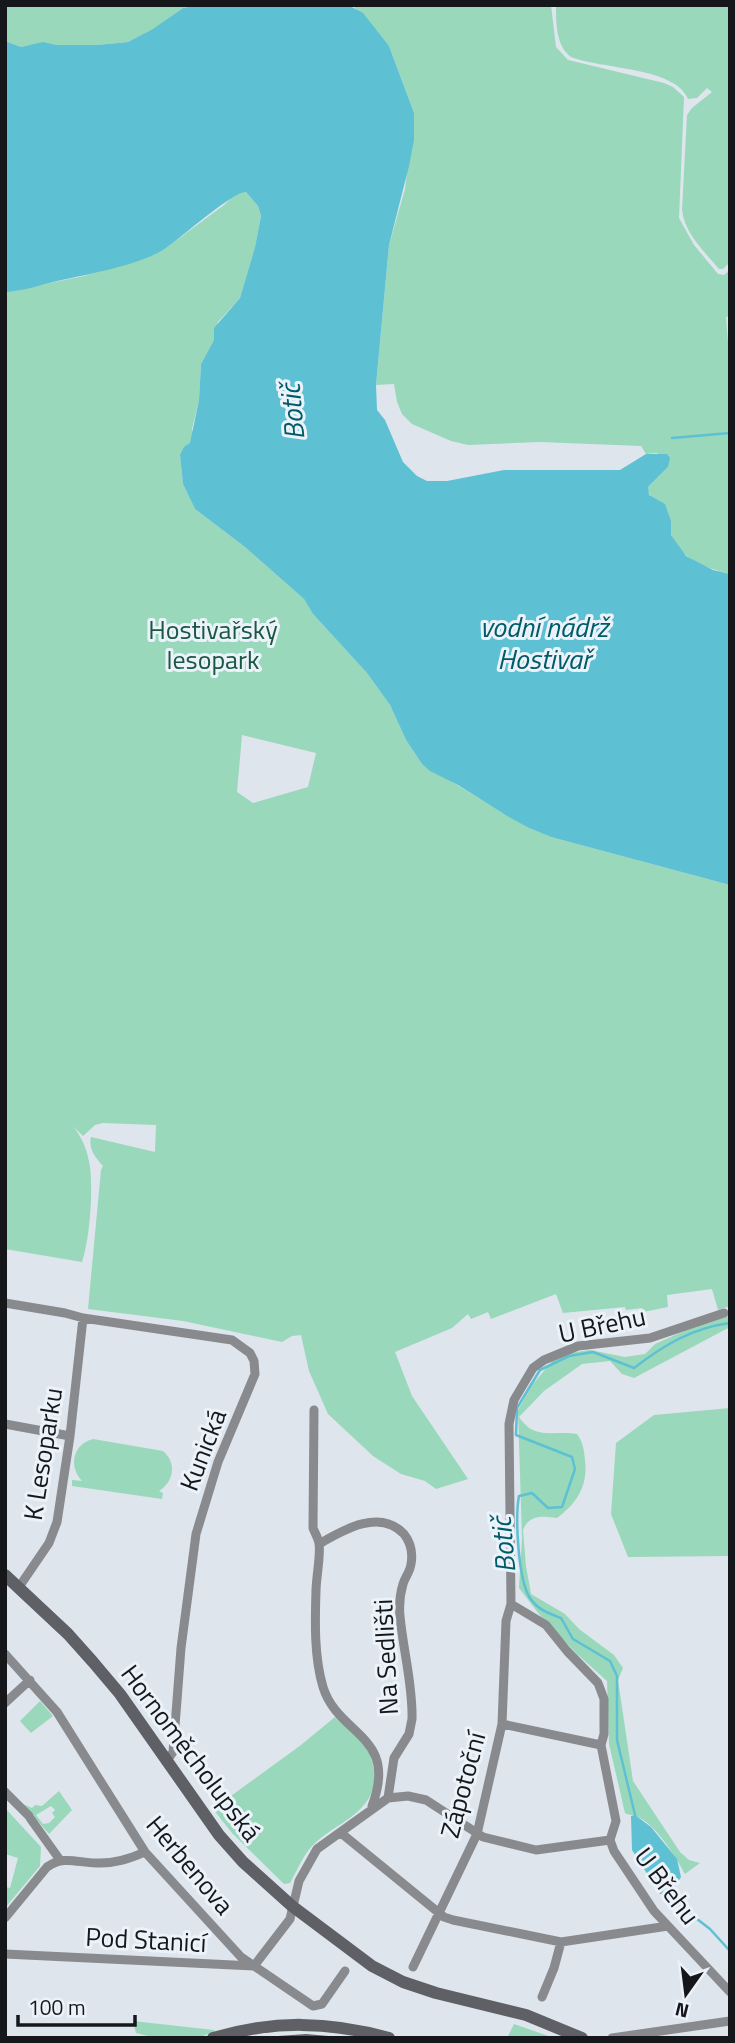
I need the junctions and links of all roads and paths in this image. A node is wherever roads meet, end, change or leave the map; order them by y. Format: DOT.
graph roads {
  1 [pos="5,1303"];
  2 [pos="724,1313"];
  3 [pos="83,1318"];
  4 [pos="314,1410"];
  5 [pos="5,1424"];
  6 [pos="70,1436"];
  7 [pos="320,1544"];
  8 [pos="5,1574"];
  9 [pos="19,1587"];
  10 [pos="511,1604"];
  11 [pos="5,1654"];
  12 [pos="30,1680"];
  13 [pos="5,1703"];
  14 [pos="502,1724"];
  15 [pos="601,1745"];
  16 [pos="163,1757"];
  17 [pos="5,1792"];
  18 [pos="388,1798"];
  19 [pos="372,1808"];
  20 [pos="341,1833"];
  21 [pos="477,1834"];
  22 [pos="610,1840"];
  23 [pos="145,1852"];
  24 [pos="60,1860"];
  25 [pos="292,1906"];
  26 [pos="438,1911"];
  27 [pos="5,1917"];
  28 [pos="668,1926"];
  29 [pos="561,1942"];
  30 [pos="5,1954"];
  31 [pos="254,1966"];
  32 [pos="413,1967"];
  33 [pos="345,1971"];
  34 [pos="730,1992"];
  35 [pos="542,1997"];
  36 [pos="730,2021"];
  37 [pos="213,2038"];
  38 [pos="388,2038"];
  39 [pos="583,2038"];
  40 [pos="612,2038"];
  1 -- 3 [label="street"];
  2 -- 10 [label="street, U Břehu"];
  3 -- 6 [label="street, K Lesoparku"];
  3 -- 16 [label="street, Kunická"];
  4 -- 7 [label="street"];
  5 -- 6 [label="street"];
  6 -- 9 [label="street, K Lesoparku"];
  7 -- 18 [label="street, Na Sedlišti"];
  7 -- 19 [label="street"];
  8 -- 9 [label="street, Hornoměcholupská"];
  9 -- 16 [label="street, Hornoměcholupská"];
  10 -- 14 [label="street, Zápotoční"];
  10 -- 15 [label="street, U Břehu"];
  11 -- 12 [label="street, Herbenova"];
  12 -- 13 [label="street"];
  12 -- 23 [label="street, Herbenova"];
  14 -- 15 [label="street"];
  14 -- 21 [label="street, Zápotoční"];
  15 -- 22 [label="street, U Břehu"];
  16 -- 25 [label="street, Hornoměcholupská"];
  17 -- 24 [label="street"];
  18 -- 19 [label="street"];
  18 -- 21 [label="street"];
  19 -- 20 [label="street"];
  20 -- 25 [label="street"];
  20 -- 26 [label="street"];
  21 -- 22 [label="street"];
  21 -- 26 [label="street, Zápotoční"];
  22 -- 28 [label="street, U Břehu"];
  23 -- 24 [label="street"];
  23 -- 31 [label="street, Herbenova"];
  24 -- 27 [label="street"];
  25 -- 31 [label="street"];
  25 -- 39 [label="street, Hornoměcholupská"];
  26 -- 29 [label="street"];
  26 -- 32 [label="street, Zápotoční"];
  28 -- 29 [label="street"];
  28 -- 34 [label="street, U Břehu"];
  29 -- 35 [label="street"];
  30 -- 31 [label="street, Pod Stanicí"];
  31 -- 33 [label="street, Herbenova"];
  36 -- 40 [label="street"];
  37 -- 38 [label="street"];
}
